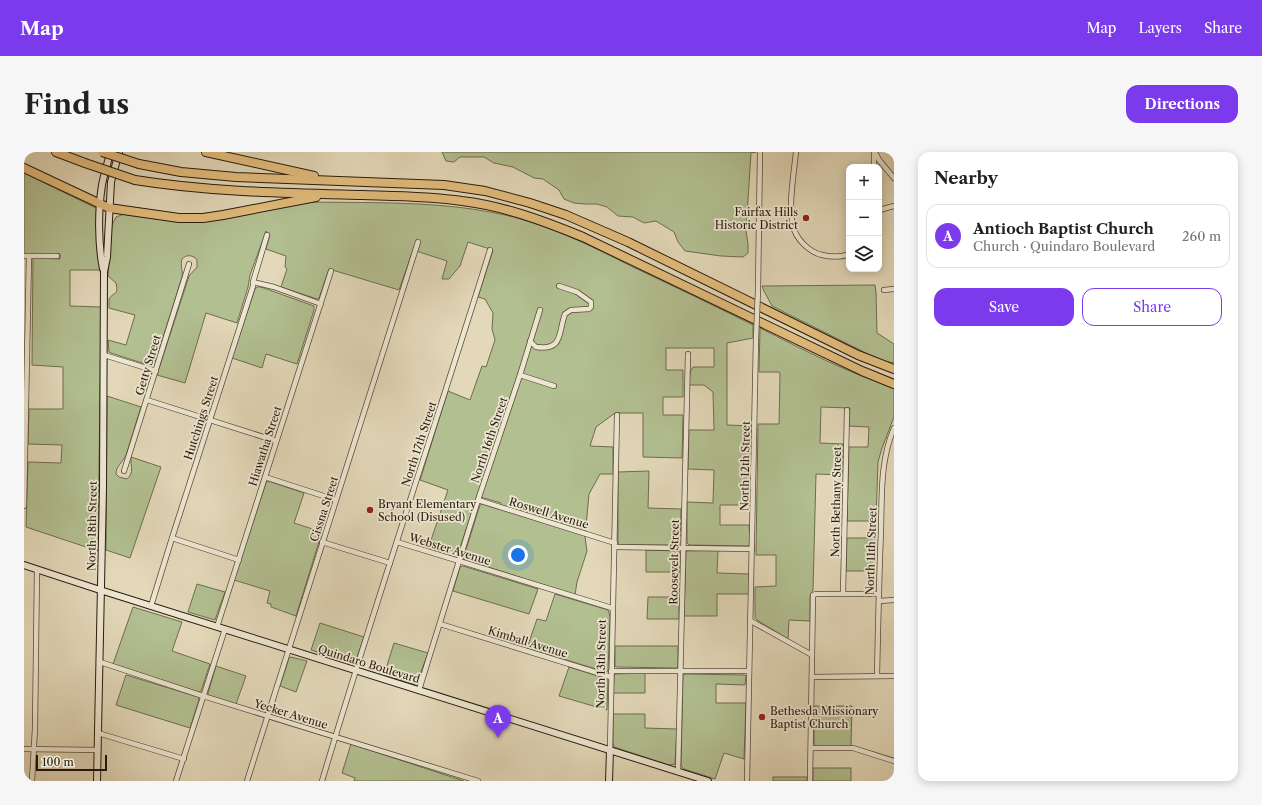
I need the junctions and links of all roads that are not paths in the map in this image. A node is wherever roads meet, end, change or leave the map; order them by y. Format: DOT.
graph roads {
  1 [pos="56,152"];
  2 [pos="102,152"];
  3 [pos="110,152"];
  4 [pos="118,152"];
  5 [pos="206,152"];
  6 [pos="760,152"];
  7 [pos="796,152"];
  8 [pos="874,152"];
  9 [pos="874,164"];
  10 [pos="24,168"];
  11 [pos="894,178"];
  12 [pos="334,181"];
  13 [pos="335,194"];
  14 [pos="101,204"];
  15 [pos="894,206"];
  16 [pos="109,208"];
  17 [pos="882,209"];
  18 [pos="267,235"];
  19 [pos="418,242"];
  20 [pos="490,250"];
  21 [pos="846,255"];
  22 [pos="27,256"];
  23 [pos="57,256"];
  24 [pos="189,264"];
  25 [pos="331,271"];
  26 [pos="104,272"];
  27 [pos="253,282"];
  28 [pos="559,286"];
  29 [pos="894,289"];
  30 [pos="884,290"];
  31 [pos="321,304"];
  32 [pos="540,310"];
  33 [pos="530,341"];
  34 [pos="688,354"];
  35 [pos="104,355"];
  36 [pos="894,369"];
  37 [pos="156,371"];
  38 [pos="520,375"];
  39 [pos="894,384"];
  40 [pos="554,386"];
  41 [pos="147,400"];
  42 [pos="847,410"];
  43 [pos="617,415"];
  44 [pos="210,420"];
  45 [pos="894,428"];
  46 [pos="276,441"];
  47 [pos="124,471"];
  48 [pos="265,477"];
  49 [pos="336,500"];
  50 [pos="478,500"];
  51 [pos="24,506"];
  52 [pos="172,538"];
  53 [pos="322,542"];
  54 [pos="397,542"];
  55 [pos="615,545"];
  56 [pos="683,547"];
  57 [pos="752,549"];
  58 [pos="239,560"];
  59 [pos="459,561"];
  60 [pos="390,563"];
  61 [pos="24,565"];
  62 [pos="37,570"];
  63 [pos="100,590"];
  64 [pos="843,594"];
  65 [pos="878,594"];
  66 [pos="894,600"];
  67 [pos="879,601"];
  68 [pos="152,606"];
  69 [pos="612,608"];
  70 [pos="751,621"];
  71 [pos="440,624"];
  72 [pos="217,627"];
  73 [pos="225,629"];
  74 [pos="289,649"];
  75 [pos="812,655"];
  76 [pos="100,662"];
  77 [pos="356,670"];
  78 [pos="612,671"];
  79 [pos="681,671"];
  80 [pos="749,671"];
  81 [pos="877,676"];
  82 [pos="894,676"];
  83 [pos="611,677"];
  84 [pos="812,677"];
  85 [pos="419,690"];
  86 [pos="204,696"];
  87 [pos="268,716"];
  88 [pos="98,733"];
  89 [pos="335,737"];
  90 [pos="811,748"];
  91 [pos="24,749"];
  92 [pos="33,749"];
  93 [pos="98,750"];
  94 [pos="610,750"];
  95 [pos="184,759"];
  96 [pos="894,761"];
  97 [pos="678,772"];
  98 [pos="32,781"];
  99 [pos="97,781"];
  100 [pos="176,781"];
  101 [pos="246,781"];
  102 [pos="322,781"];
  103 [pos="478,781"];
  104 [pos="609,781"];
  105 [pos="708,781"];
  106 [pos="747,781"];
  107 [pos="810,781"];
  1 -- 13 [label="highway, bridge"];
  2 -- 12 [label="highway, bridge"];
  3 -- 14 [label="main road, North 18th Street"];
  4 -- 16 [label="main road, North 18th Street"];
  5 -- 12 [label="highway"];
  6 -- 57 [label="street, North 12th Street, bridge"];
  7 -- 21 [label="street"];
  8 -- 9 [label="street"];
  8 -- 11 [label="street"];
  10 -- 14 [label="highway"];
  12 -- 36 [label="highway"];
  13 -- 16 [label="highway"];
  13 -- 39 [label="highway"];
  14 -- 16 [label="highway"];
  14 -- 26 [label="main road, North 18th Street"];
  15 -- 17 [label="street"];
  16 -- 26 [label="main road, North 18th Street"];
  18 -- 27 [label="street, Hutchings Street"];
  19 -- 49 [label="street, Cissna Street"];
  20 -- 54 [label="street, North 17th Street"];
  22 -- 23 [label="street"];
  22 -- 51 [label="street"];
  24 -- 37 [label="street, Getty Street"];
  25 -- 31 [label="street, Hiawatha Street"];
  26 -- 35 [label="main road, North 18th Street"];
  27 -- 31 [label="street"];
  27 -- 44 [label="street, Hutchings Street"];
  28 -- 33 [label="street"];
  29 -- 30 [label="street"];
  31 -- 46 [label="street, Hiawatha Street"];
  32 -- 33 [label="street, North 16th Street"];
  33 -- 38 [label="street, North 16th Street"];
  34 -- 56 [label="street, Roosevelt Street"];
  35 -- 37 [label="street"];
  35 -- 63 [label="main road, North 18th Street"];
  37 -- 41 [label="street, Getty Street"];
  38 -- 40 [label="street"];
  38 -- 50 [label="street, North 16th Street"];
  41 -- 44 [label="street"];
  41 -- 47 [label="street, Getty Street"];
  42 -- 64 [label="street, North Bethany Street"];
  43 -- 55 [label="street, North 13th Street"];
  44 -- 46 [label="street"];
  44 -- 52 [label="street, Hutchings Street"];
  45 -- 65 [label="street, North 11th Street"];
  46 -- 48 [label="street, Hiawatha Street"];
  48 -- 49 [label="street"];
  48 -- 58 [label="street, Hiawatha Street"];
  49 -- 53 [label="street, Cissna Street"];
  50 -- 55 [label="street, Roswell Avenue"];
  50 -- 59 [label="street, North 16th Street"];
  52 -- 58 [label="street"];
  52 -- 68 [label="street, Hutchings Street"];
  53 -- 60 [label="street"];
  53 -- 74 [label="street, Cissna Street"];
  54 -- 59 [label="street, Webster Avenue"];
  54 -- 60 [label="street, North 17th Street"];
  55 -- 56 [label="street, Roswell Avenue"];
  55 -- 69 [label="street, North 13th Street"];
  56 -- 57 [label="street, Roswell Avenue"];
  56 -- 79 [label="street, Roosevelt Street"];
  57 -- 70 [label="street, North 12th Street"];
  58 -- 72 [label="street, Hiawatha Street"];
  59 -- 69 [label="street, Webster Avenue"];
  59 -- 71 [label="street, North 16th Street"];
  60 -- 77 [label="street, North 17th Street"];
  61 -- 62 [label="main road, Quindaro Boulevard"];
  62 -- 63 [label="main road, Quindaro Boulevard"];
  62 -- 92 [label="street"];
  63 -- 68 [label="main road, Quindaro Boulevard"];
  63 -- 76 [label="main road, North 18th Street"];
  64 -- 65 [label="street"];
  64 -- 75 [label="street"];
  65 -- 67 [label="street, North 11th Street"];
  66 -- 67 [label="street"];
  67 -- 81 [label="street, North 11th Street"];
  68 -- 72 [label="main road, Quindaro Boulevard"];
  69 -- 78 [label="street, North 13th Street"];
  70 -- 75 [label="street"];
  70 -- 80 [label="street, North 12th Street"];
  71 -- 83 [label="street, Kimball Avenue"];
  71 -- 85 [label="street, North 16th Street"];
  72 -- 73 [label="main road, Quindaro Boulevard"];
  73 -- 74 [label="main road, Quindaro Boulevard"];
  73 -- 86 [label="street"];
  74 -- 77 [label="main road, Quindaro Boulevard"];
  74 -- 87 [label="street, Cissna Street"];
  75 -- 84 [label="street"];
  76 -- 86 [label="street, Yecker Avenue"];
  76 -- 88 [label="main road, North 18th Street"];
  77 -- 85 [label="main road, Quindaro Boulevard"];
  77 -- 89 [label="street, North 17th Street"];
  78 -- 79 [label="street"];
  78 -- 83 [label="street, North 13th Street"];
  79 -- 80 [label="street"];
  79 -- 97 [label="street, Roosevelt Street"];
  80 -- 106 [label="street, North 12th Street"];
  81 -- 82 [label="street"];
  81 -- 84 [label="street"];
  83 -- 94 [label="street, North 13th Street"];
  84 -- 90 [label="street"];
  85 -- 94 [label="main road, Quindaro Boulevard"];
  86 -- 87 [label="street, Yecker Avenue"];
  86 -- 95 [label="street"];
  87 -- 89 [label="street, Yecker Avenue"];
  87 -- 101 [label="street, Cissna Street"];
  88 -- 93 [label="main road, North 18th Street"];
  88 -- 95 [label="street"];
  89 -- 102 [label="street, North 17th Street"];
  89 -- 103 [label="street, Yecker Avenue"];
  90 -- 96 [label="street"];
  90 -- 107 [label="street"];
  91 -- 92 [label="street"];
  92 -- 93 [label="street"];
  92 -- 98 [label="street"];
  93 -- 99 [label="main road, North 18th Street"];
  94 -- 97 [label="main road, Quindaro Boulevard"];
  94 -- 104 [label="main road, North 13th Street"];
  95 -- 100 [label="street"];
  97 -- 105 [label="main road, Quindaro Boulevard"];
}
